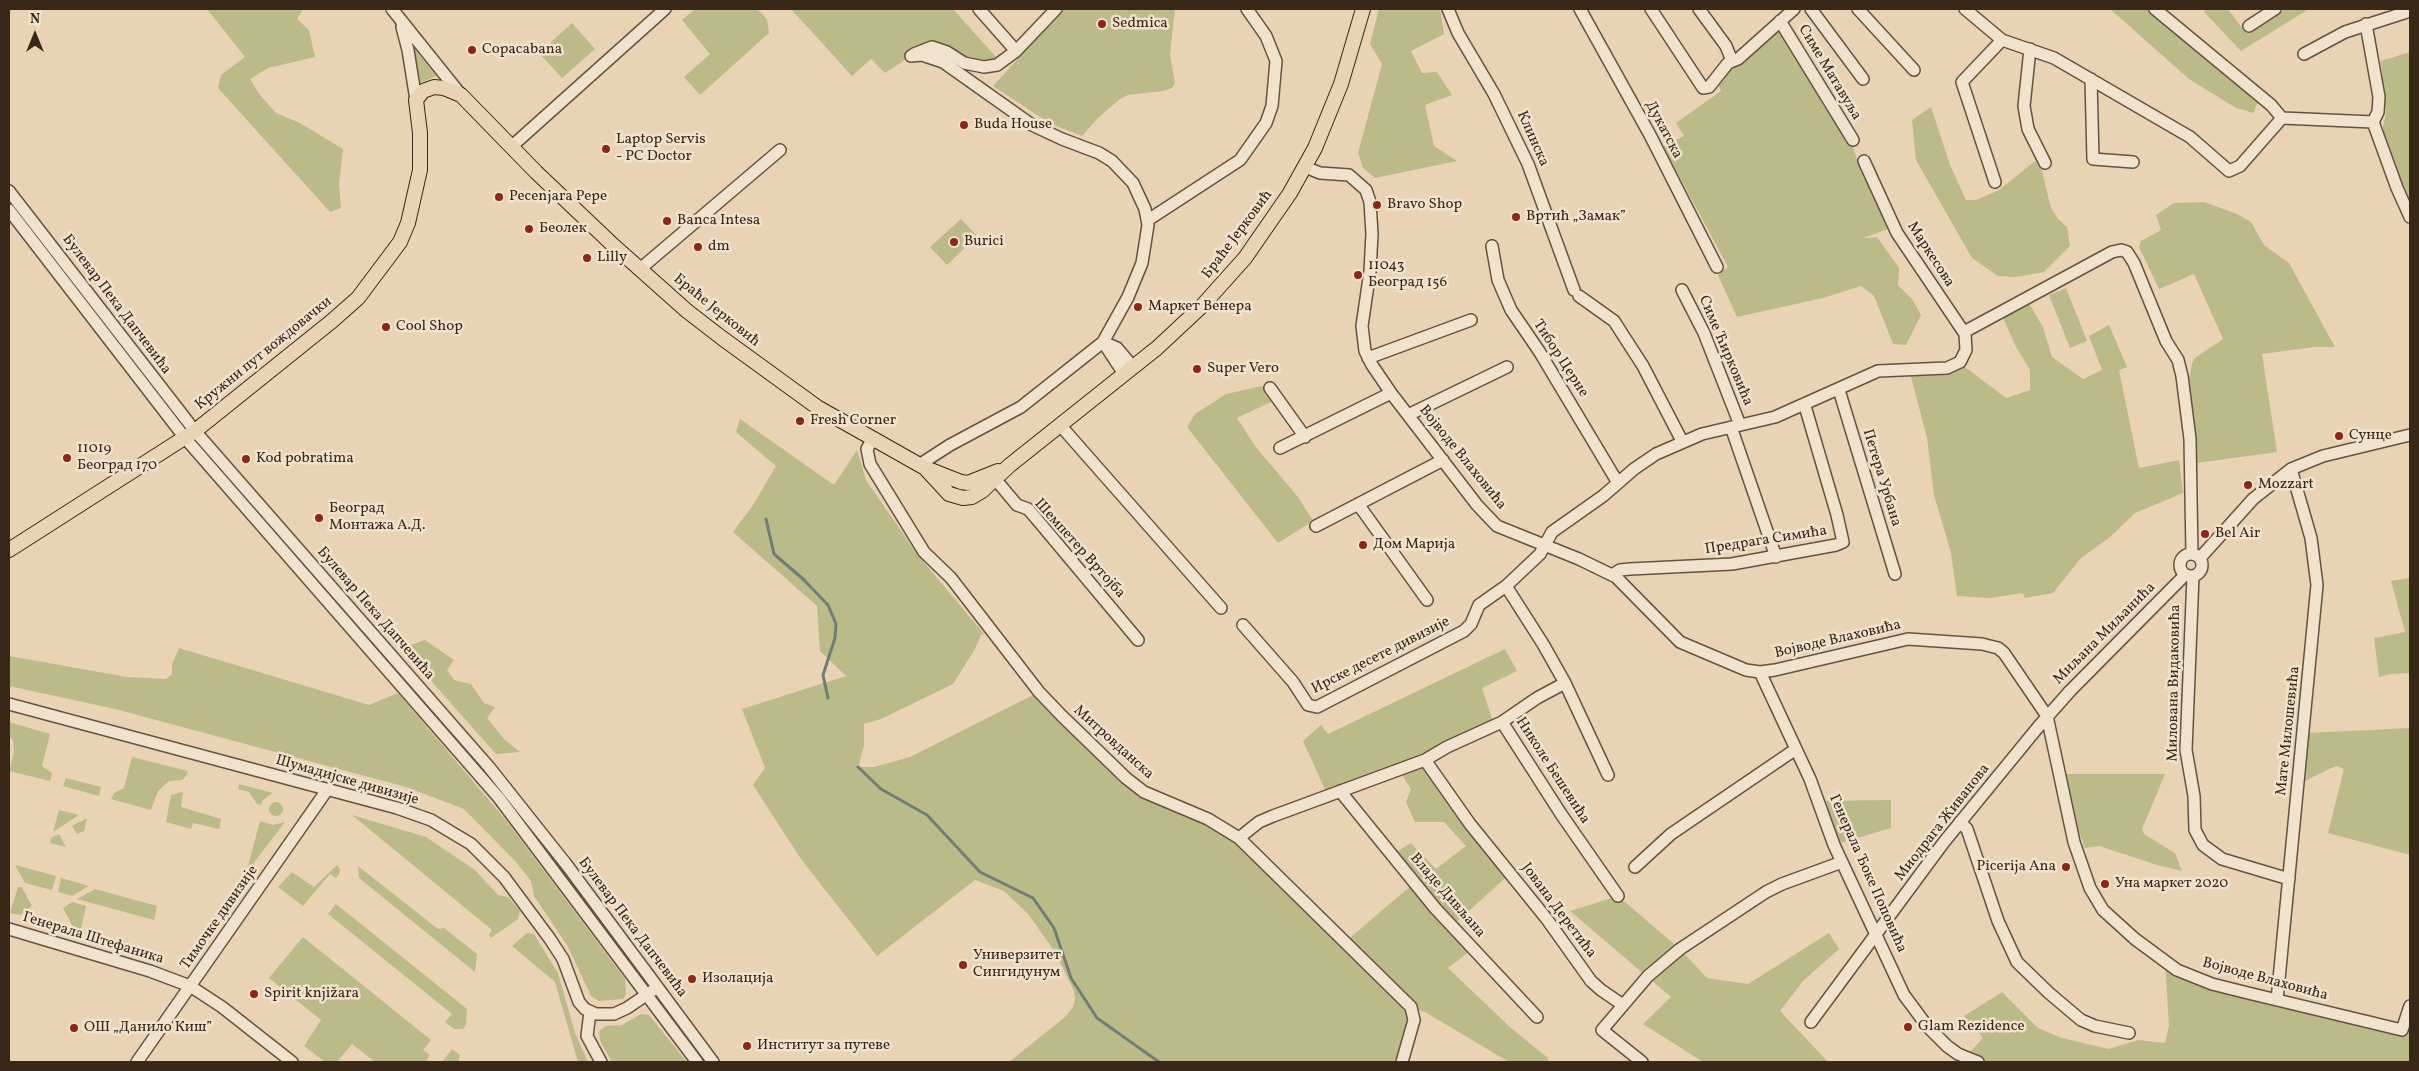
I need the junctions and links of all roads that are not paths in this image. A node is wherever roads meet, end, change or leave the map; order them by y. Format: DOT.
graph roads {
  1 [pos="665,9"];
  2 [pos="979,9"];
  3 [pos="1056,9"];
  4 [pos="1247,9"];
  5 [pos="1363,9"];
  6 [pos="1448,9"];
  7 [pos="1580,9"];
  8 [pos="1651,9"];
  9 [pos="1699,9"];
  10 [pos="1794,9"];
  11 [pos="1811,9"];
  12 [pos="1858,9"];
  13 [pos="1965,9"];
  14 [pos="2154,9"];
  15 [pos="2275,9"];
  16 [pos="2410,11"];
  17 [pos="395,14"];
  18 [pos="1780,21"];
  19 [pos="2366,24"];
  20 [pos="2249,26"];
  21 [pos="2002,40"];
  22 [pos="2030,49"];
  23 [pos="1016,51"];
  24 [pos="2304,54"];
  25 [pos="1732,61"];
  26 [pos="1914,70"];
  27 [pos="1863,79"];
  28 [pos="2091,79"];
  29 [pos="461,95"];
  30 [pos="416,100"];
  31 [pos="2282,118"];
  32 [pos="2373,122"];
  33 [pos="1853,140"];
  34 [pos="511,147"];
  35 [pos="780,150"];
  36 [pos="1864,161"];
  37 [pos="2133,162"];
  38 [pos="2045,163"];
  39 [pos="1305,167"];
  40 [pos="1995,182"];
  41 [pos="9,191"];
  42 [pos="14,211"];
  43 [pos="2410,217"];
  44 [pos="1148,220"];
  45 [pos="1492,246"];
  46 [pos="1717,267"];
  47 [pos="640,269"];
  48 [pos="1682,290"];
  49 [pos="1471,320"];
  50 [pos="1964,332"];
  51 [pos="1104,342"];
  52 [pos="1368,358"];
  53 [pos="1507,367"];
  54 [pos="1128,371"];
  55 [pos="1270,388"];
  56 [pos="1839,390"];
  57 [pos="1391,393"];
  58 [pos="1805,406"];
  59 [pos="1408,415"];
  60 [pos="1060,425"];
  61 [pos="1736,426"];
  62 [pos="190,434"];
  63 [pos="2410,435"];
  64 [pos="1305,437"];
  65 [pos="872,440"];
  66 [pos="1682,441"];
  67 [pos="1280,448"];
  68 [pos="1443,460"];
  69 [pos="1010,465"];
  70 [pos="922,466"];
  71 [pos="2291,469"];
  72 [pos="996,480"];
  73 [pos="1618,483"];
  74 [pos="1358,504"];
  75 [pos="1316,526"];
  76 [pos="1546,545"];
  77 [pos="9,550"];
  78 [pos="2196,556"];
  79 [pos="1776,557"];
  80 [pos="1612,574"];
  81 [pos="1895,574"];
  82 [pos="2189,576"];
  83 [pos="1506,586"];
  84 [pos="1427,600"];
  85 [pos="1221,608"];
  86 [pos="1243,625"];
  87 [pos="1138,640"];
  88 [pos="1760,672"];
  89 [pos="1565,683"];
  90 [pos="9,704"];
  91 [pos="2047,716"];
  92 [pos="1502,722"];
  93 [pos="1796,749"];
  94 [pos="1425,760"];
  95 [pos="1608,775"];
  96 [pos="327,790"];
  97 [pos="1340,791"];
  98 [pos="1960,822"];
  99 [pos="1239,838"];
  100 [pos="1842,862"];
  101 [pos="1635,867"];
  102 [pos="2289,879"];
  103 [pos="1618,896"];
  104 [pos="9,929"];
  105 [pos="1877,934"];
  106 [pos="190,986"];
  107 [pos="657,987"];
  108 [pos="647,995"];
  109 [pos="2277,1000"];
  110 [pos="1623,1005"];
  111 [pos="2410,1006"];
  112 [pos="590,1012"];
  113 [pos="1537,1016"];
  114 [pos="1811,1022"];
  115 [pos="2128,1033"];
  116 [pos="137,1062"];
  117 [pos="292,1062"];
  118 [pos="601,1062"];
  119 [pos="697,1062"];
  120 [pos="713,1062"];
  121 [pos="1402,1062"];
  122 [pos="1642,1062"];
  123 [pos="1978,1062"];
  1 -- 34 [label="street"];
  2 -- 23 [label="street"];
  3 -- 23 [label="street"];
  4 -- 44 [label="street"];
  5 -- 39 [label="main road, Браће Јерковић"];
  6 -- 66 [label="street, Клинска"];
  7 -- 46 [label="street, Дукатска"];
  8 -- 25 [label="street"];
  9 -- 25 [label="street"];
  10 -- 18 [label="street"];
  11 -- 27 [label="street"];
  12 -- 26 [label="street"];
  13 -- 21 [label="street"];
  14 -- 31 [label="street"];
  15 -- 20 [label="street"];
  16 -- 19 [label="street"];
  17 -- 29 [label="street, Браће Јерковић"];
  17 -- 30 [label="street, Кружни пут вождовачки"];
  18 -- 25 [label="street"];
  18 -- 33 [label="street, Симе Матавуља"];
  19 -- 24 [label="street"];
  19 -- 32 [label="street"];
  21 -- 22 [label="street"];
  21 -- 40 [label="street"];
  22 -- 28 [label="street"];
  22 -- 38 [label="street"];
  23 -- 44 [label="street"];
  28 -- 31 [label="street"];
  28 -- 37 [label="street"];
  29 -- 30 [label="main road"];
  29 -- 34 [label="main road, Браће Јерковић"];
  30 -- 62 [label="main road, Кружни пут вождовачки"];
  31 -- 32 [label="street"];
  32 -- 43 [label="street"];
  34 -- 47 [label="main road, Браће Јерковић"];
  35 -- 47 [label="street"];
  36 -- 50 [label="street, Маркесова"];
  39 -- 52 [label="street, Војводе Влаховића"];
  39 -- 54 [label="main road, Браће Јерковић"];
  41 -- 42 [label="street, Булевар Пека Дапчевића"];
  42 -- 62 [label="street, Булевар Пека Дапчевића"];
  44 -- 51 [label="street"];
  45 -- 73 [label="street, Тибор Церне"];
  47 -- 65 [label="main road, Браће Јерковић"];
  48 -- 61 [label="street, Симе Ћирковића"];
  49 -- 52 [label="street"];
  50 -- 56 [label="street, Ирске десете дивизије"];
  50 -- 78 [label="street"];
  51 -- 54 [label="street"];
  51 -- 70 [label="street"];
  52 -- 57 [label="street, Војводе Влаховића"];
  53 -- 59 [label="street"];
  54 -- 60 [label="main road, Браће Јерковић"];
  55 -- 64 [label="street"];
  56 -- 58 [label="street, Ирске десете дивизије"];
  56 -- 81 [label="street, Петера Урбана"];
  57 -- 59 [label="street, Војводе Влаховића"];
  57 -- 64 [label="street"];
  58 -- 61 [label="street, Ирске десете дивизије"];
  58 -- 79 [label="street, Предрага Симића"];
  59 -- 68 [label="street, Војводе Влаховића"];
  60 -- 69 [label="main road, Браће Јерковић"];
  60 -- 85 [label="street"];
  61 -- 66 [label="street, Ирске десете дивизије"];
  61 -- 79 [label="street, Симе Ћирковића"];
  62 -- 77 [label="main road, Кружни пут вождовачки"];
  62 -- 107 [label="street, Булевар Пека Дапчевића"];
  62 -- 108 [label="street, Булевар Пека Дапчевића"];
  63 -- 71 [label="street"];
  64 -- 67 [label="street"];
  65 -- 70 [label="main road, Браће Јерковић"];
  65 -- 99 [label="street, Митровданска"];
  66 -- 73 [label="street, Ирске десете дивизије"];
  68 -- 74 [label="street"];
  68 -- 76 [label="street, Војводе Влаховића"];
  69 -- 70 [label="main road, Браће Јерковић"];
  69 -- 72 [label="main road, Браће Јерковић"];
  70 -- 72 [label="main road, Браће Јерковић"];
  71 -- 78 [label="street"];
  71 -- 102 [label="street, Мате Милошевића"];
  72 -- 87 [label="street, Шемпетер Вртојба"];
  73 -- 76 [label="street, Ирске десете дивизије"];
  74 -- 75 [label="street"];
  74 -- 84 [label="street"];
  76 -- 80 [label="street, Војводе Влаховића"];
  76 -- 83 [label="street, Ирске десете дивизије"];
  78 -- 82 [label="street"];
  78 -- 82 [label="street"];
  79 -- 80 [label="street, Предрага Симића"];
  80 -- 88 [label="street, Војводе Влаховића"];
  82 -- 91 [label="street, Миљана Миљанића"];
  82 -- 102 [label="street, Милована Видаковића"];
  83 -- 86 [label="street, Ирске десете дивизије"];
  83 -- 89 [label="street"];
  88 -- 91 [label="street, Војводе Влаховића"];
  88 -- 93 [label="street, Генерала Ђоке Поповића"];
  89 -- 92 [label="street, Николе Бешевића"];
  89 -- 95 [label="street"];
  90 -- 96 [label="street, Шумадијске дивизије"];
  91 -- 98 [label="street, Миодрага Живанова"];
  91 -- 109 [label="street, Војводе Влаховића"];
  92 -- 94 [label="street"];
  92 -- 103 [label="street, Николе Бешевића"];
  93 -- 100 [label="street, Генерала Ђоке Поповића"];
  93 -- 101 [label="street"];
  94 -- 97 [label="street"];
  94 -- 110 [label="street, Јована Деретића"];
  96 -- 106 [label="street, Тимочке дивизије"];
  96 -- 112 [label="street, Шумадијске дивизије"];
  97 -- 99 [label="street"];
  97 -- 113 [label="street, Владе Дивљана"];
  98 -- 105 [label="street, Миодрага Живанова"];
  98 -- 115 [label="street"];
  99 -- 121 [label="street, Митровданска"];
  100 -- 105 [label="street, Генерала Ђоке Поповића"];
  100 -- 110 [label="street"];
  102 -- 109 [label="street, Мате Милошевића"];
  104 -- 106 [label="street, Генерала Штефаника"];
  105 -- 114 [label="street, Миодрага Живанова"];
  105 -- 123 [label="street, Генерала Ђоке Поповића"];
  106 -- 116 [label="street, Тимочке дивизије"];
  106 -- 117 [label="street, Генерала Штефаника"];
  107 -- 108 [label="street"];
  107 -- 120 [label="street, Булевар Пека Дапчевића"];
  108 -- 112 [label="street"];
  108 -- 119 [label="street, Булевар Пека Дапчевића"];
  109 -- 111 [label="street, Војводе Влаховића"];
  110 -- 122 [label="street"];
  112 -- 118 [label="street"];
}
